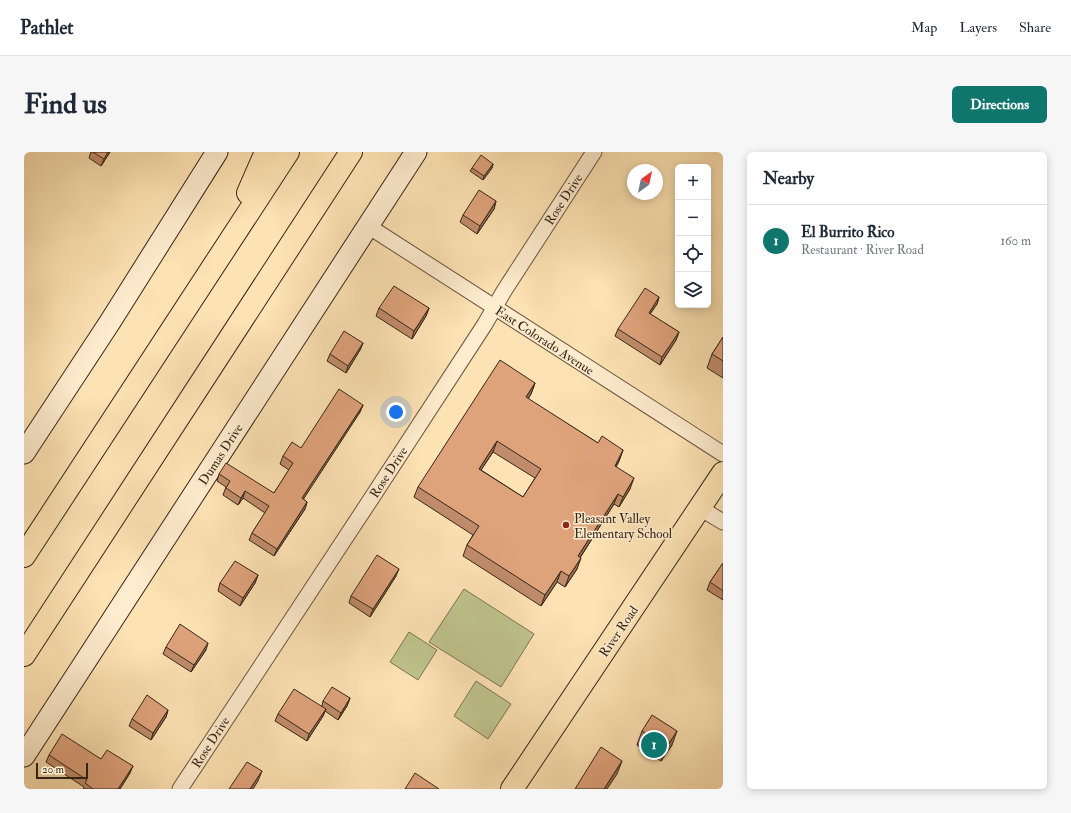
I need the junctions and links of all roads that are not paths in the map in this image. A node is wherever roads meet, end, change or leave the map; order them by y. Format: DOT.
graph roads {
  1 [pos="217,152"];
  2 [pos="266,152"];
  3 [pos="288,152"];
  4 [pos="352,152"];
  5 [pos="359,152"];
  6 [pos="416,152"];
  7 [pos="594,152"];
  8 [pos="316,208"];
  9 [pos="368,226"];
  10 [pos="223,252"];
  11 [pos="494,307"];
  12 [pos="24,453"];
  13 [pos="723,454"];
  14 [pos="723,473"];
  15 [pos="700,508"];
  16 [pos="723,522"];
  17 [pos="24,556"];
  18 [pos="24,655"];
  19 [pos="24,756"];
  20 [pos="180,789"];
  21 [pos="512,789"];
  1 -- 12 [label="main road"];
  2 -- 10 [label="main road"];
  3 -- 10 [label="main road"];
  4 -- 8 [label="main road"];
  5 -- 8 [label="main road"];
  6 -- 9 [label="main road, Dumas Drive"];
  7 -- 11 [label="street, Rose Drive"];
  8 -- 18 [label="main road"];
  9 -- 11 [label="street, East Colorado Avenue"];
  9 -- 19 [label="main road, Dumas Drive"];
  10 -- 17 [label="main road"];
  11 -- 13 [label="street, East Colorado Avenue"];
  11 -- 20 [label="street, Rose Drive"];
  14 -- 15 [label="main road, River Road"];
  15 -- 16 [label="street"];
  15 -- 21 [label="main road, River Road"];
}
